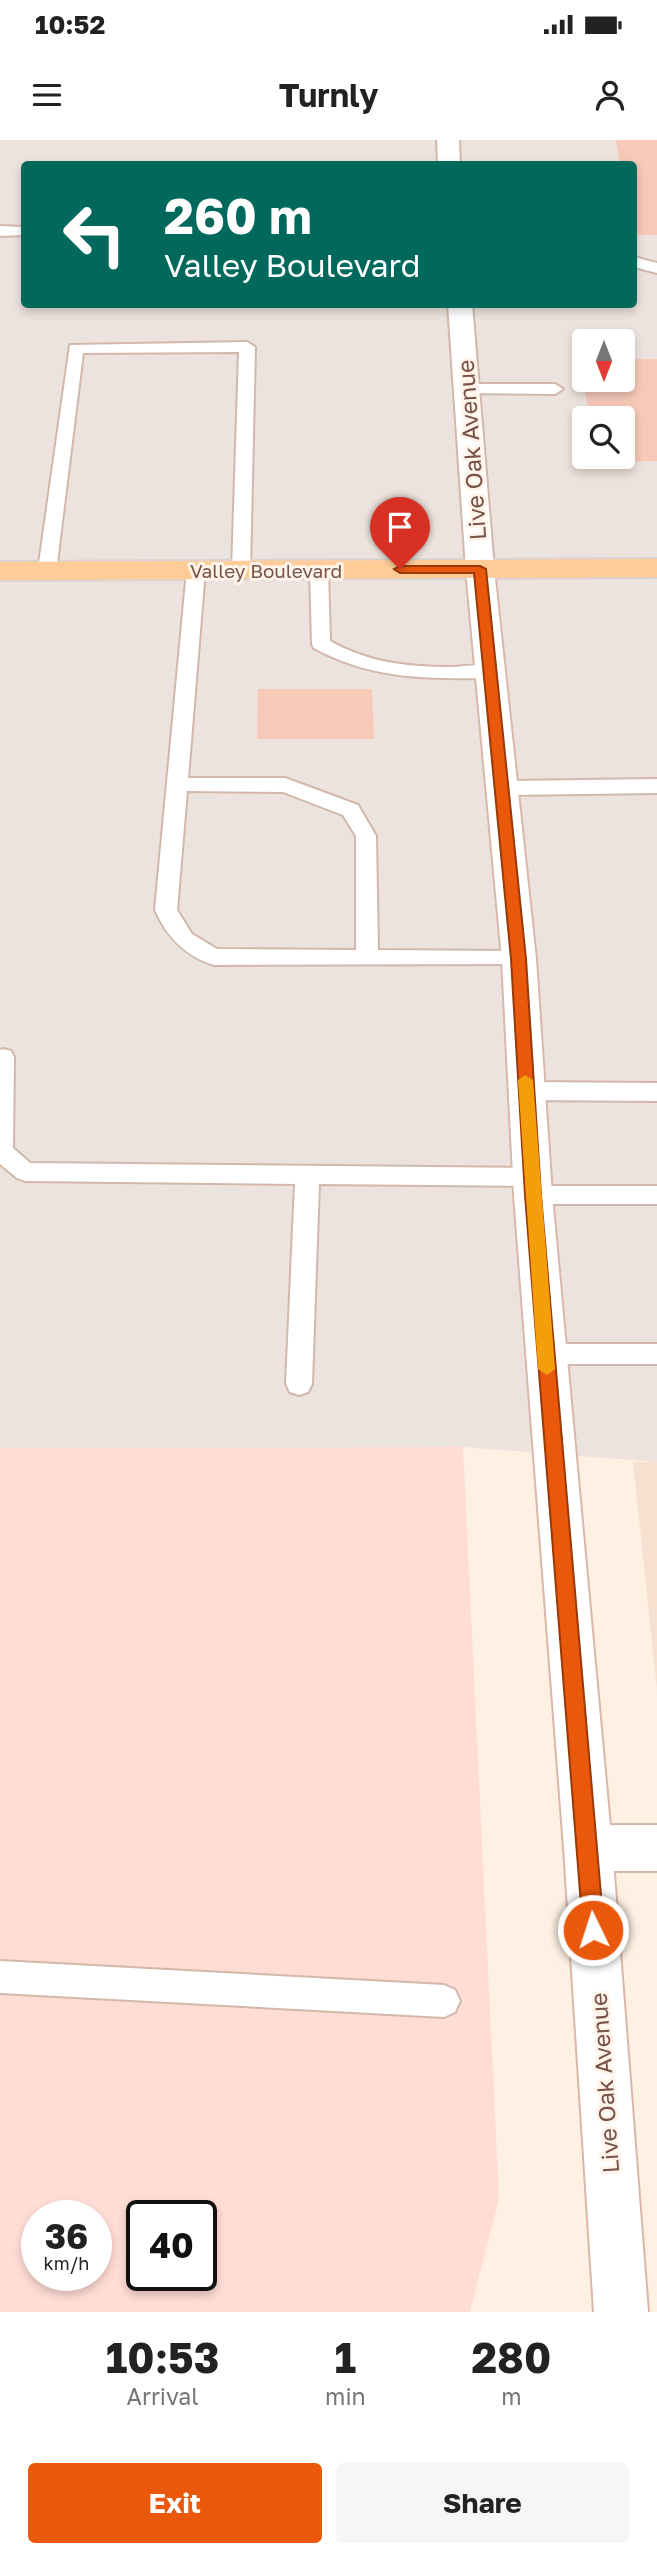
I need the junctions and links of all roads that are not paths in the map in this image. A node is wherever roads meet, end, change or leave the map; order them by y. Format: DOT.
graph roads {
  1 [pos="448,140"];
  2 [pos="449,161"];
  3 [pos="0,231"];
  4 [pos="21,231"];
  5 [pos="637,263"];
  6 [pos="657,268"];
  7 [pos="460,308"];
  8 [pos="466,389"];
  9 [pos="555,389"];
  10 [pos="657,568"];
  11 [pos="480,569"];
  12 [pos="47,570"];
  13 [pos="196,570"];
  14 [pos="241,570"];
  15 [pos="319,570"];
  16 [pos="0,571"];
  17 [pos="489,672"];
  18 [pos="177,784"];
  19 [pos="657,786"];
  20 [pos="502,788"];
  21 [pos="367,958"];
  22 [pos="519,959"];
  23 [pos="3,1057"];
  24 [pos="526,1091"];
  25 [pos="657,1093"];
  26 [pos="307,1174"];
  27 [pos="532,1186"];
  28 [pos="657,1195"];
  29 [pos="545,1354"];
  30 [pos="657,1354"];
  31 [pos="299,1384"];
  32 [pos="587,1848"];
  33 [pos="657,1848"];
  34 [pos="0,1977"];
  35 [pos="444,2001"];
  36 [pos="621,2312"];
  1 -- 2 [label="street"];
  3 -- 4 [label="lane"];
  5 -- 6 [label="lane"];
  7 -- 8 [label="street, Live Oak Avenue"];
  8 -- 9 [label="lane"];
  8 -- 11 [label="street, Live Oak Avenue"];
  10 -- 11 [label="main road, Valley Boulevard"];
  11 -- 15 [label="main road, Valley Boulevard"];
  11 -- 17 [label="street, Live Oak Avenue"];
  12 -- 13 [label="main road, Valley Boulevard"];
  12 -- 14 [label="lane"];
  12 -- 16 [label="main road, Valley Boulevard"];
  13 -- 14 [label="main road, Valley Boulevard"];
  13 -- 18 [label="lane"];
  14 -- 15 [label="main road, Valley Boulevard"];
  15 -- 17 [label="lane"];
  17 -- 20 [label="street, Live Oak Avenue"];
  18 -- 21 [label="lane"];
  18 -- 21 [label="lane"];
  19 -- 20 [label="lane"];
  20 -- 22 [label="street, Live Oak Avenue"];
  21 -- 22 [label="lane"];
  22 -- 24 [label="street, Live Oak Avenue"];
  23 -- 26 [label="lane"];
  24 -- 25 [label="lane"];
  24 -- 27 [label="street, Live Oak Avenue"];
  26 -- 27 [label="lane"];
  26 -- 31 [label="lane"];
  27 -- 28 [label="lane"];
  27 -- 29 [label="street, Live Oak Avenue"];
  29 -- 30 [label="lane"];
  29 -- 32 [label="street, Live Oak Avenue"];
  32 -- 33 [label="street"];
  32 -- 36 [label="street, Live Oak Avenue"];
  34 -- 35 [label="lane"];
}
